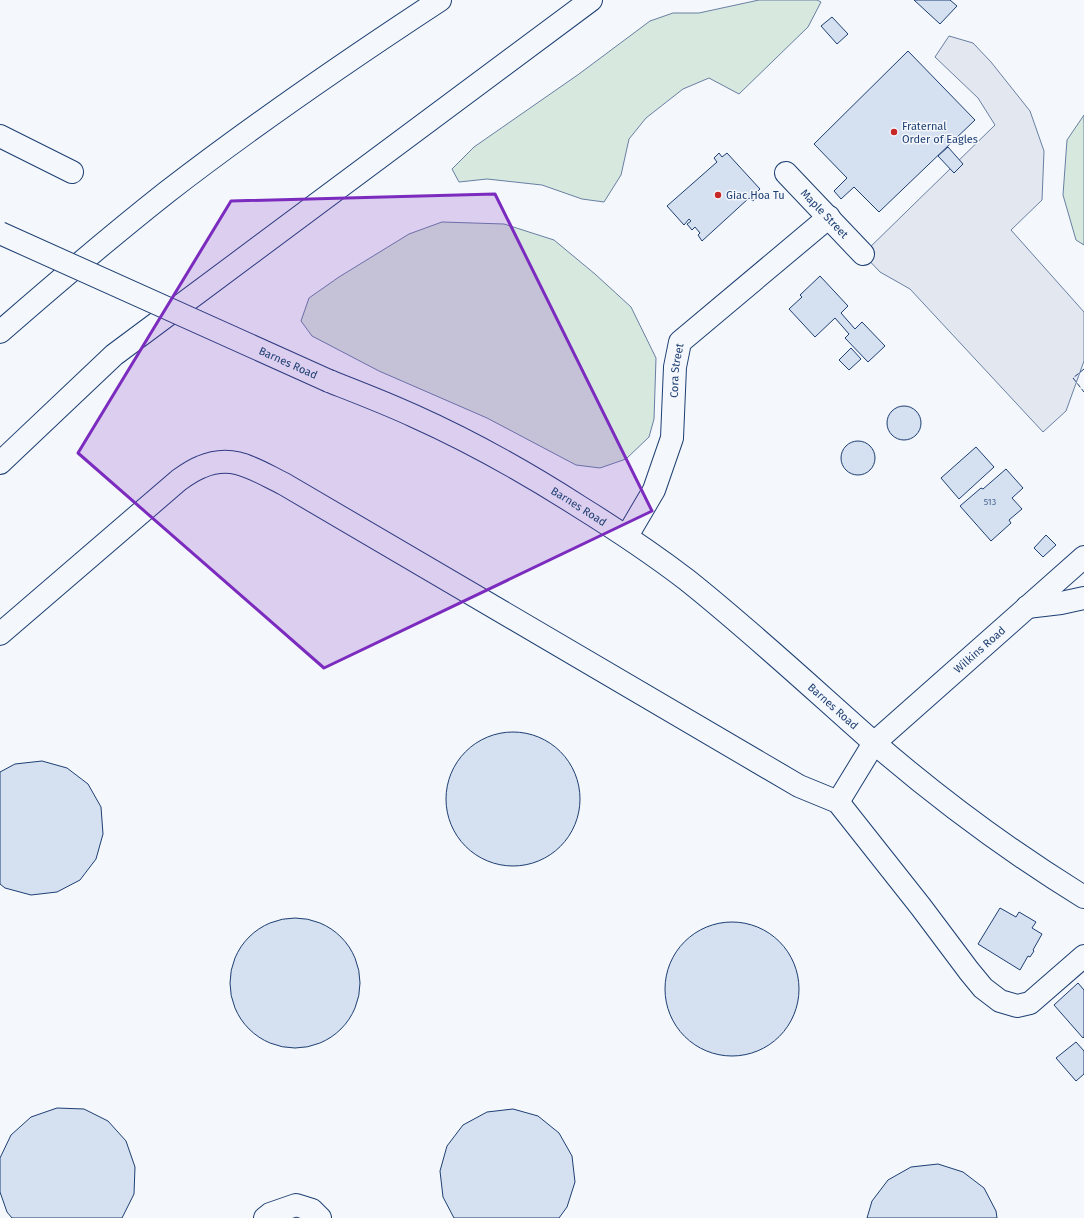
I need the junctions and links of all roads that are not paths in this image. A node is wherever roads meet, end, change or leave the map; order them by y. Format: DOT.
graph roads {
  1 [pos="440,0"];
  2 [pos="591,0"];
  3 [pos="0,136"];
  4 [pos="72,172"];
  5 [pos="786,173"];
  6 [pos="829,217"];
  7 [pos="0,232"];
  8 [pos="863,254"];
  9 [pos="0,332"];
  10 [pos="0,463"];
  11 [pos="627,536"];
  12 [pos="1084,556"];
  13 [pos="1084,598"];
  14 [pos="1027,607"];
  15 [pos="0,634"];
  16 [pos="874,743"];
  17 [pos="838,802"];
  18 [pos="1084,898"];
  19 [pos="1083,958"];
  20 [pos="264,1218"];
  21 [pos="320,1218"];
  1 -- 9 [label="main road"];
  2 -- 10 [label="main road"];
  3 -- 4 [label="main road"];
  5 -- 6 [label="main road, Maple Street"];
  6 -- 8 [label="main road, Maple Street"];
  6 -- 11 [label="main road, Cora Street"];
  7 -- 11 [label="main road, Barnes Road, bridge"];
  11 -- 16 [label="main road, Barnes Road"];
  12 -- 14 [label="main road, Wilkins Road"];
  13 -- 14 [label="main road"];
  14 -- 16 [label="main road, Wilkins Road"];
  15 -- 17 [label="main road"];
  16 -- 17 [label="main road, Wilkins Road"];
  16 -- 18 [label="main road, Barnes Road"];
  17 -- 19 [label="main road"];
  20 -- 21 [label="main road"];
}
